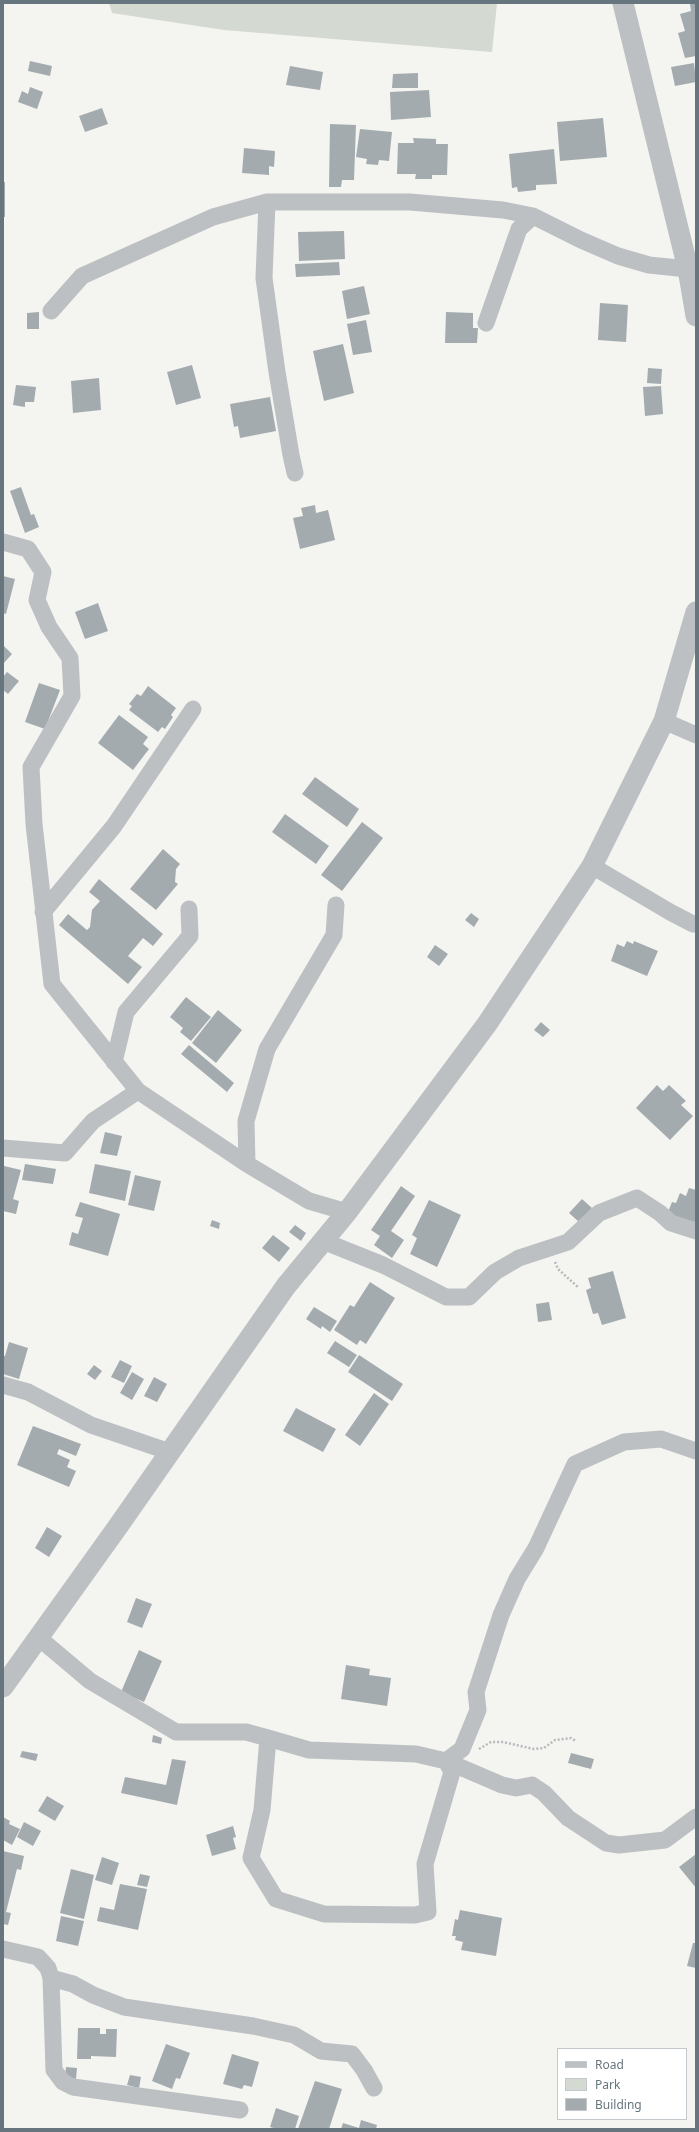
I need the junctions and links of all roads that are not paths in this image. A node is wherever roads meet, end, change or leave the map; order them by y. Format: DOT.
graph roads {
  1 [pos="623,3"];
  2 [pos="267,202"];
  3 [pos="533,216"];
  4 [pos="688,269"];
  5 [pos="51,311"];
  6 [pos="696,316"];
  7 [pos="486,323"];
  8 [pos="295,473"];
  9 [pos="3,542"];
  10 [pos="696,612"];
  11 [pos="193,709"];
  12 [pos="664,721"];
  13 [pos="696,735"];
  14 [pos="592,866"];
  15 [pos="336,905"];
  16 [pos="189,909"];
  17 [pos="43,912"];
  18 [pos="696,924"];
  19 [pos="114,1062"];
  20 [pos="138,1091"];
  21 [pos="3,1148"];
  22 [pos="247,1164"];
  23 [pos="347,1212"];
  24 [pos="696,1231"];
  25 [pos="323,1241"];
  26 [pos="3,1385"];
  27 [pos="696,1451"];
  28 [pos="170,1452"];
  29 [pos="39,1638"];
  30 [pos="3,1687"];
  31 [pos="268,1738"];
  32 [pos="453,1756"];
  33 [pos="696,1817"];
  34 [pos="3,1948"];
  35 [pos="51,1978"];
  36 [pos="374,2088"];
  37 [pos="240,2110"];
  1 -- 4 [label="street"];
  2 -- 3 [label="street"];
  2 -- 5 [label="street"];
  2 -- 8 [label="street"];
  3 -- 4 [label="street"];
  3 -- 7 [label="street"];
  4 -- 6 [label="street"];
  9 -- 17 [label="street"];
  10 -- 12 [label="street"];
  11 -- 17 [label="street"];
  12 -- 13 [label="street"];
  12 -- 14 [label="street"];
  14 -- 18 [label="street"];
  14 -- 23 [label="street"];
  15 -- 22 [label="street"];
  16 -- 19 [label="street"];
  17 -- 19 [label="street"];
  19 -- 20 [label="street"];
  20 -- 21 [label="street"];
  20 -- 22 [label="street"];
  22 -- 23 [label="street"];
  23 -- 25 [label="street"];
  24 -- 25 [label="street"];
  25 -- 28 [label="street"];
  26 -- 28 [label="street"];
  27 -- 32 [label="street"];
  28 -- 29 [label="street"];
  29 -- 30 [label="street"];
  29 -- 31 [label="street"];
  31 -- 32 [label="street"];
  31 -- 32 [label="street"];
  32 -- 33 [label="street"];
  34 -- 35 [label="street"];
  35 -- 36 [label="street"];
  35 -- 37 [label="street"];
}
